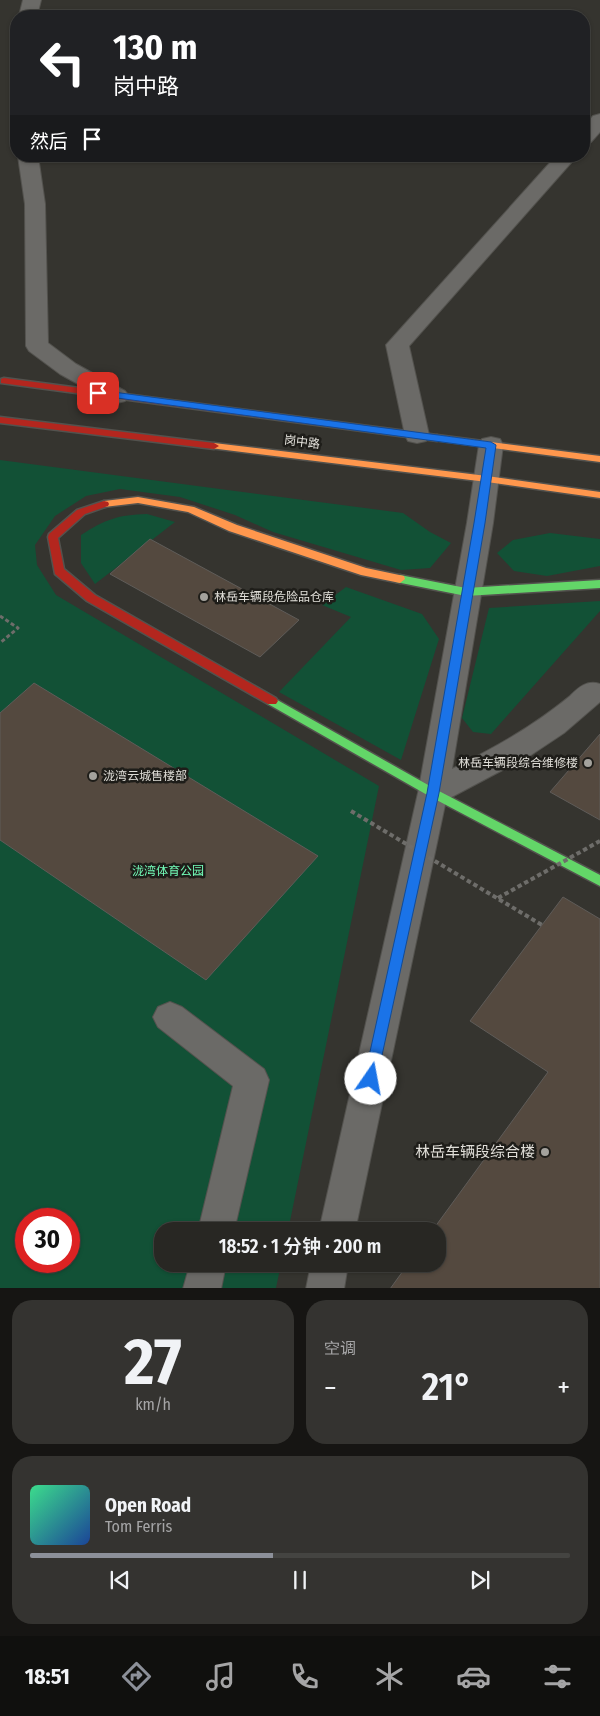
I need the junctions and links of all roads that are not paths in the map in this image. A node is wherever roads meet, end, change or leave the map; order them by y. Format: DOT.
graph roads {
  1 [pos="600,120"];
  2 [pos="590,131"];
  3 [pos="29,162"];
  4 [pos="562,162"];
  5 [pos="4,381"];
  6 [pos="117,396"];
  7 [pos="0,420"];
  8 [pos="417,435"];
  9 [pos="491,445"];
  10 [pos="600,459"];
  11 [pos="486,479"];
  12 [pos="600,495"];
  13 [pos="600,584"];
  14 [pos="466,592"];
  15 [pos="593,692"];
  16 [pos="433,793"];
  17 [pos="600,881"];
  18 [pos="170,1016"];
  19 [pos="218,1222"];
  20 [pos="339,1222"];
  21 [pos="206,1272"];
  22 [pos="328,1272"];
  23 [pos="202,1288"];
  24 [pos="325,1288"];
  1 -- 2 [label="street"];
  3 -- 6 [label="street"];
  4 -- 8 [label="street"];
  5 -- 6 [label="street, 岗中路"];
  6 -- 8 [label="street, 岗中路"];
  7 -- 11 [label="street, 岗中路"];
  8 -- 9 [label="street, 岗中路"];
  9 -- 10 [label="street, 岗中路"];
  9 -- 11 [label="street"];
  11 -- 12 [label="street, 岗中路"];
  11 -- 14 [label="street"];
  13 -- 14 [label="street"];
  14 -- 16 [label="street"];
  14 -- 16 [label="street"];
  15 -- 16 [label="street"];
  16 -- 17 [label="street"];
  16 -- 20 [label="street"];
  18 -- 19 [label="street"];
  21 -- 23 [label="street"];
  22 -- 24 [label="street"];
}
